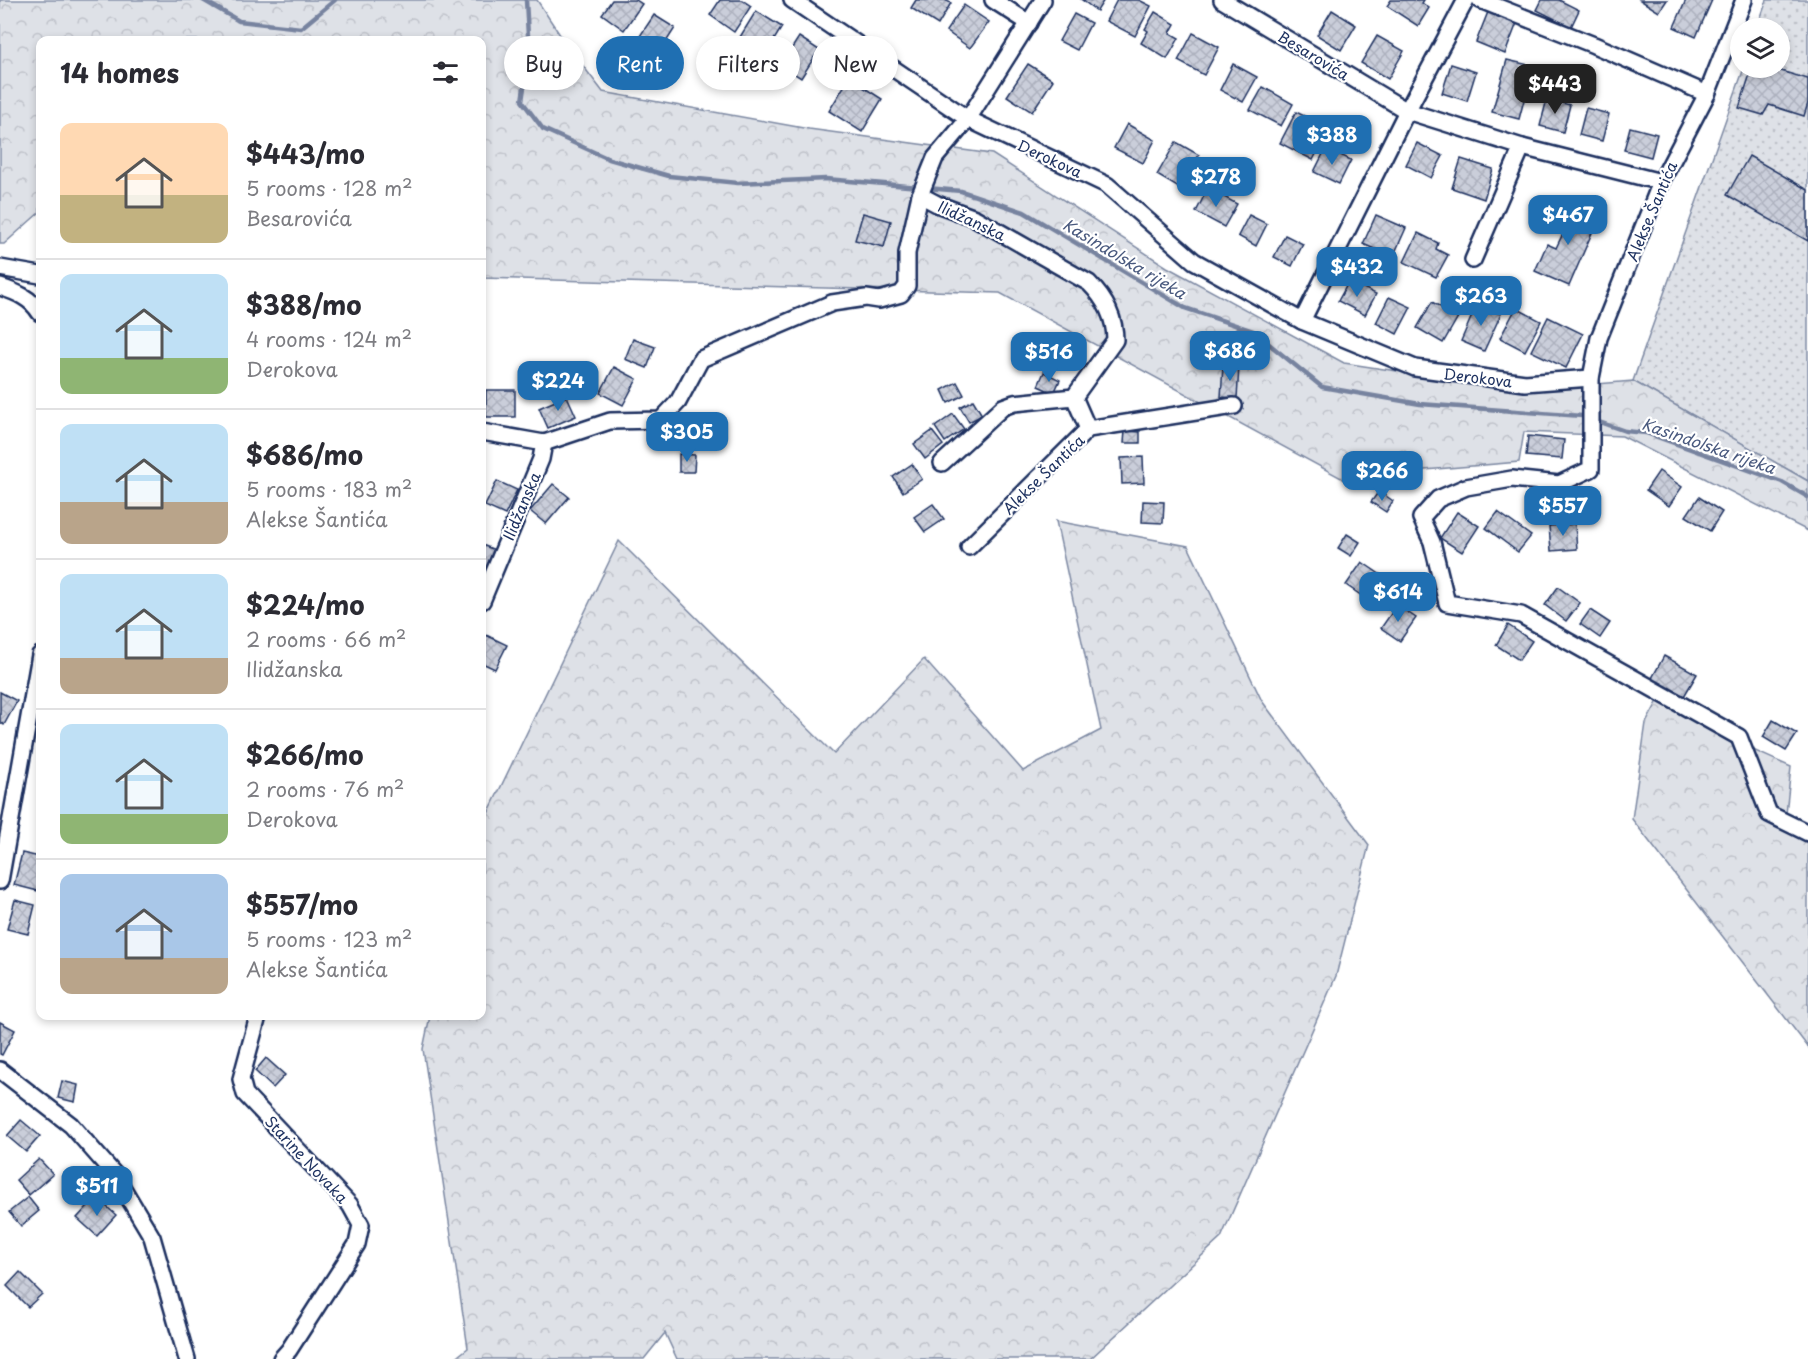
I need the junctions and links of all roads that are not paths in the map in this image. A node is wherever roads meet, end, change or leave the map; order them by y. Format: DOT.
graph roads {
  1 [pos="792,0"];
  2 [pos="993,0"];
  3 [pos="1043,0"];
  4 [pos="1222,0"];
  5 [pos="1466,0"];
  6 [pos="1480,0"];
  7 [pos="1744,0"];
  8 [pos="1029,23"];
  9 [pos="1707,94"];
  10 [pos="1407,111"];
  11 [pos="968,119"];
  12 [pos="1522,147"];
  13 [pos="1661,182"];
  14 [pos="920,195"];
  15 [pos="1473,260"];
  16 [pos="0,268"];
  17 [pos="36,274"];
  18 [pos="0,287"];
  19 [pos="36,308"];
  20 [pos="1302,321"];
  21 [pos="1591,378"];
  22 [pos="1074,396"];
  23 [pos="1234,406"];
  24 [pos="1089,429"];
  25 [pos="486,433"];
  26 [pos="544,443"];
  27 [pos="942,463"];
  28 [pos="969,547"];
  29 [pos="486,591"];
  30 [pos="36,678"];
  31 [pos="1808,833"];
  32 [pos="0,881"];
  33 [pos="257,1020"];
  34 [pos="0,1071"];
  35 [pos="187,1359"];
  36 [pos="281,1359"];
  1 -- 11 [label="street, Derokova"];
  2 -- 8 [label="street"];
  3 -- 8 [label="street"];
  4 -- 10 [label="street, Besarovića"];
  5 -- 10 [label="street"];
  6 -- 9 [label="street"];
  7 -- 9 [label="street, Alekse Šantića"];
  8 -- 11 [label="street"];
  9 -- 13 [label="street, Alekse Šantića"];
  10 -- 12 [label="street, Besarovića"];
  10 -- 20 [label="street"];
  11 -- 14 [label="street"];
  11 -- 20 [label="street, Derokova"];
  12 -- 13 [label="street, Besarovića"];
  12 -- 15 [label="street"];
  13 -- 21 [label="street, Alekse Šantića"];
  14 -- 22 [label="street, Ilidžanska"];
  14 -- 26 [label="street, Ilidžanska"];
  16 -- 17 [label="street"];
  18 -- 19 [label="street"];
  20 -- 21 [label="street, Derokova"];
  21 -- 31 [label="street, Alekse Šantića"];
  22 -- 24 [label="street"];
  22 -- 27 [label="street"];
  23 -- 24 [label="street, Alekse Šantića"];
  24 -- 28 [label="street, Alekse Šantića"];
  25 -- 26 [label="street, Ilidžanska"];
  26 -- 29 [label="street, Ilidžanska"];
  30 -- 32 [label="street"];
  33 -- 36 [label="street, Starine Novaka"];
  34 -- 35 [label="street"];
}
